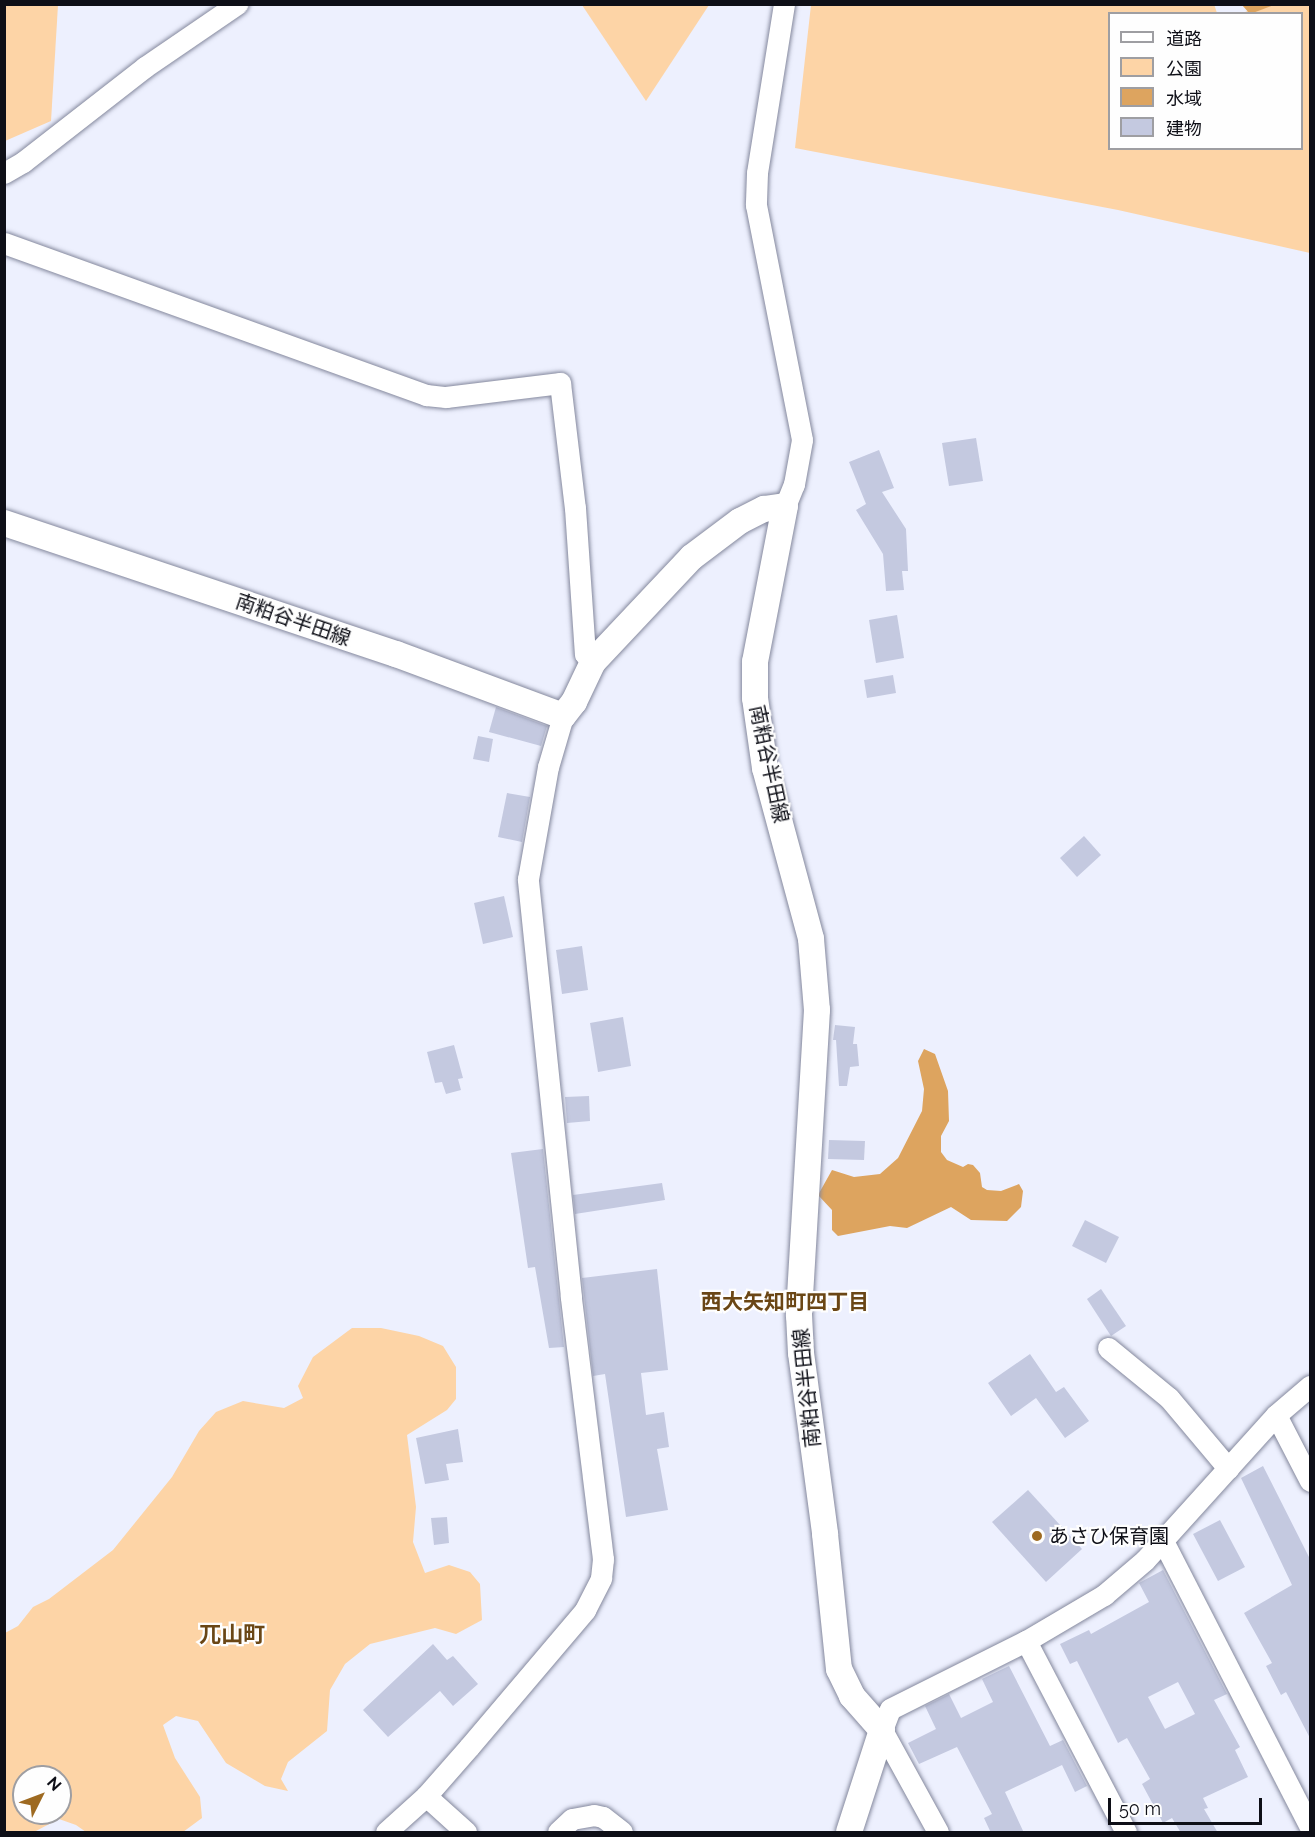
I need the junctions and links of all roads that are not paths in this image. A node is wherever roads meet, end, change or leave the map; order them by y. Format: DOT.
graph roads {
  1 [pos="237,4"];
  2 [pos="784,4"];
  3 [pos="4,173"];
  4 [pos="4,243"];
  5 [pos="785,506"];
  6 [pos="4,523"];
  7 [pos="593,662"];
  8 [pos="563,716"];
  9 [pos="1108,1348"];
  10 [pos="1311,1386"];
  11 [pos="1276,1414"];
  12 [pos="1228,1468"];
  13 [pos="1311,1481"];
  14 [pos="1163,1541"];
  15 [pos="1026,1641"];
  16 [pos="882,1730"];
  17 [pos="426,1796"];
  18 [pos="1311,1827"];
  19 [pos="386,1833"];
  20 [pos="466,1833"];
  21 [pos="558,1833"];
  22 [pos="622,1833"];
  23 [pos="849,1833"];
  24 [pos="938,1833"];
  25 [pos="1126,1833"];
  1 -- 3 [label="street"];
  2 -- 5 [label="street"];
  4 -- 7 [label="street"];
  5 -- 7 [label="main road"];
  5 -- 16 [label="main road, 南粕谷半田線"];
  6 -- 8 [label="main road, 南粕谷半田線"];
  7 -- 8 [label="main road"];
  8 -- 17 [label="street"];
  9 -- 12 [label="street"];
  10 -- 11 [label="street"];
  11 -- 12 [label="street"];
  11 -- 13 [label="street"];
  12 -- 14 [label="street"];
  14 -- 15 [label="street"];
  14 -- 18 [label="street"];
  15 -- 16 [label="street"];
  15 -- 25 [label="street"];
  16 -- 23 [label="main road"];
  16 -- 24 [label="street"];
  17 -- 19 [label="street"];
  17 -- 20 [label="street"];
  21 -- 22 [label="street"];
}
